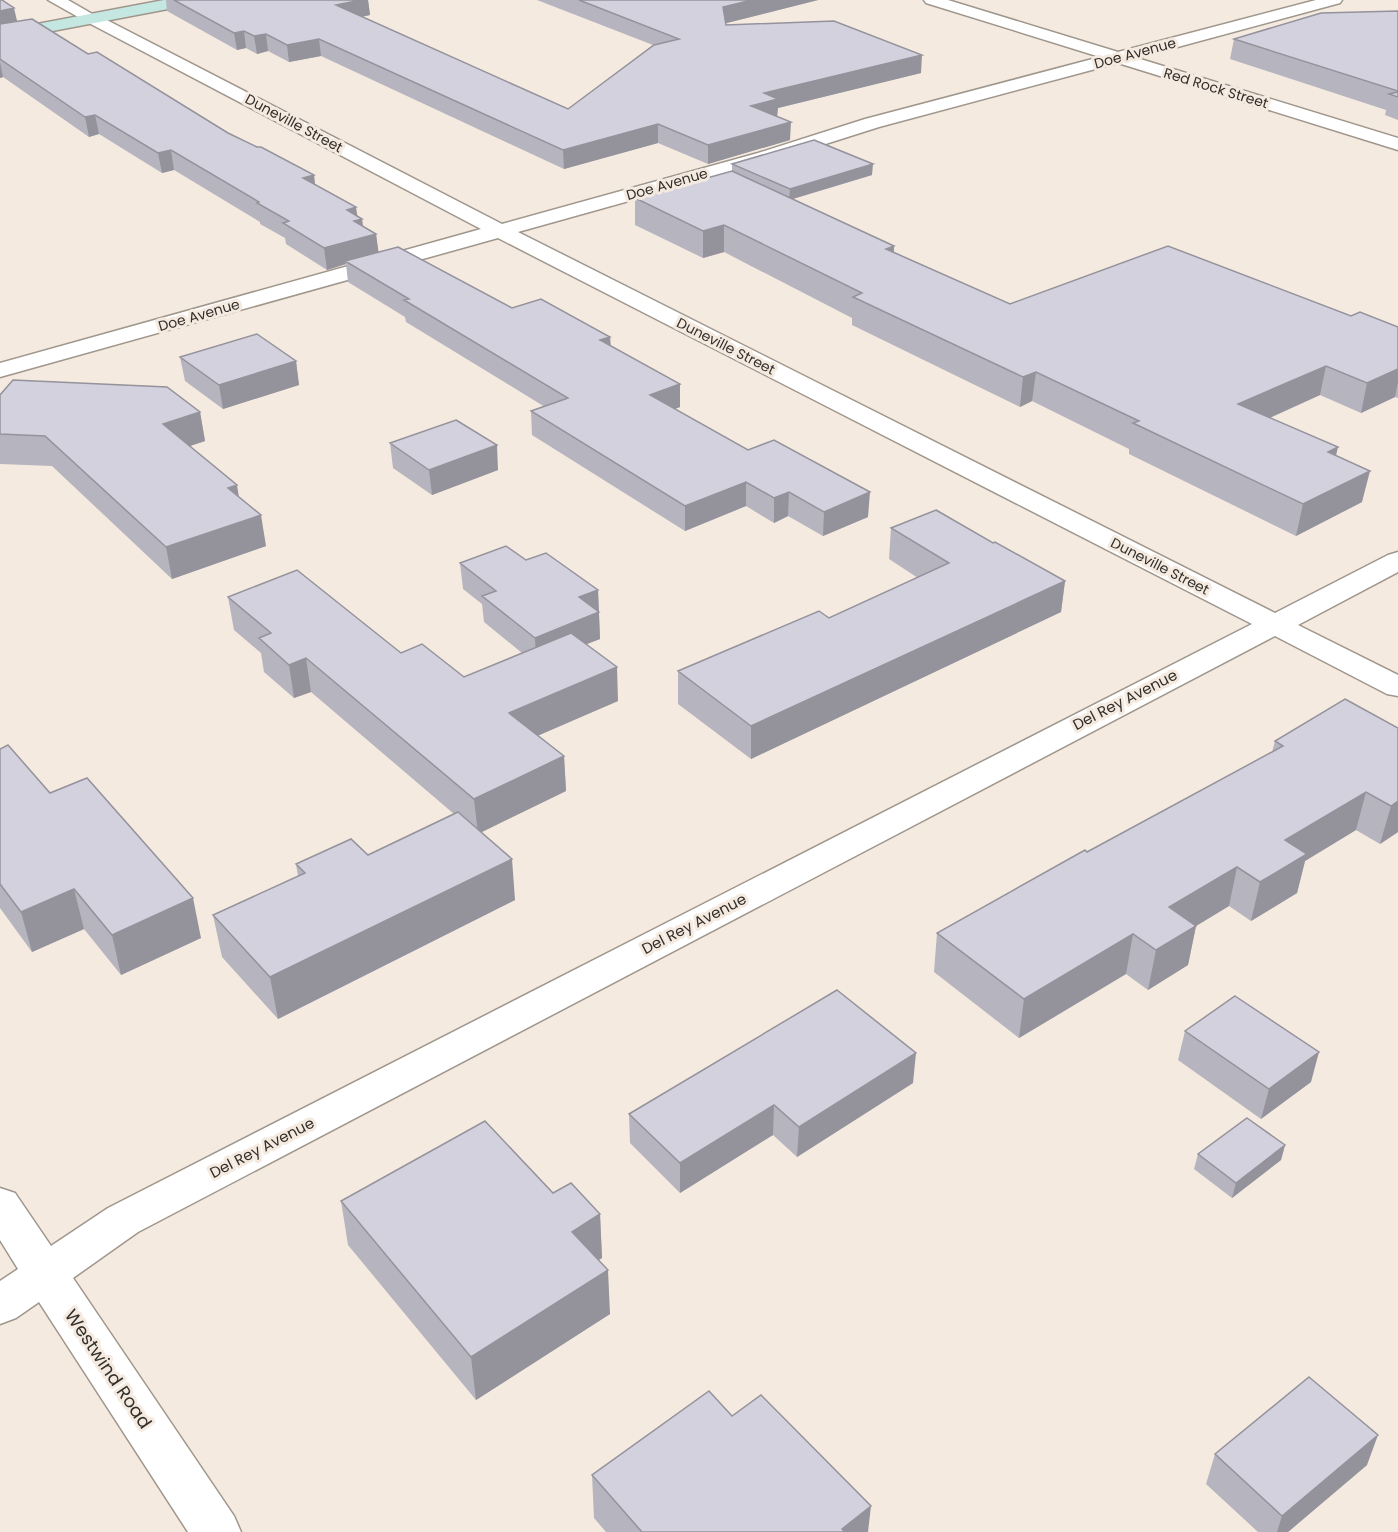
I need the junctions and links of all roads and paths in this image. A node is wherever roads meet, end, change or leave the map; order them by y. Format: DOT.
graph roads {
  1 [pos="56,0"];
  2 [pos="189,0"];
  3 [pos="932,0"];
  4 [pos="1334,0"];
  5 [pos="93,18"];
  6 [pos="0,36"];
  7 [pos="1118,57"];
  8 [pos="1398,144"];
  9 [pos="500,231"];
  10 [pos="0,370"];
  11 [pos="1398,561"];
  12 [pos="1274,623"];
  13 [pos="1398,687"];
  14 [pos="0,1205"];
  15 [pos="45,1274"];
  16 [pos="0,1305"];
  17 [pos="216,1532"];
  1 -- 5 [label="street, Duneville Street"];
  2 -- 5 [label="main road"];
  3 -- 7 [label="street, Red Rock Street"];
  4 -- 7 [label="street, Doe Avenue"];
  5 -- 6 [label="main road"];
  5 -- 9 [label="street, Duneville Street"];
  7 -- 8 [label="street, Red Rock Street"];
  7 -- 9 [label="street, Doe Avenue"];
  9 -- 10 [label="street, Doe Avenue"];
  9 -- 12 [label="street, Duneville Street"];
  11 -- 12 [label="street, Del Rey Avenue"];
  12 -- 13 [label="street, Duneville Street"];
  12 -- 15 [label="street, Del Rey Avenue"];
  14 -- 15 [label="street, Westwind Road"];
  15 -- 16 [label="street, Del Rey Avenue"];
  15 -- 17 [label="street, Westwind Road"];
}
